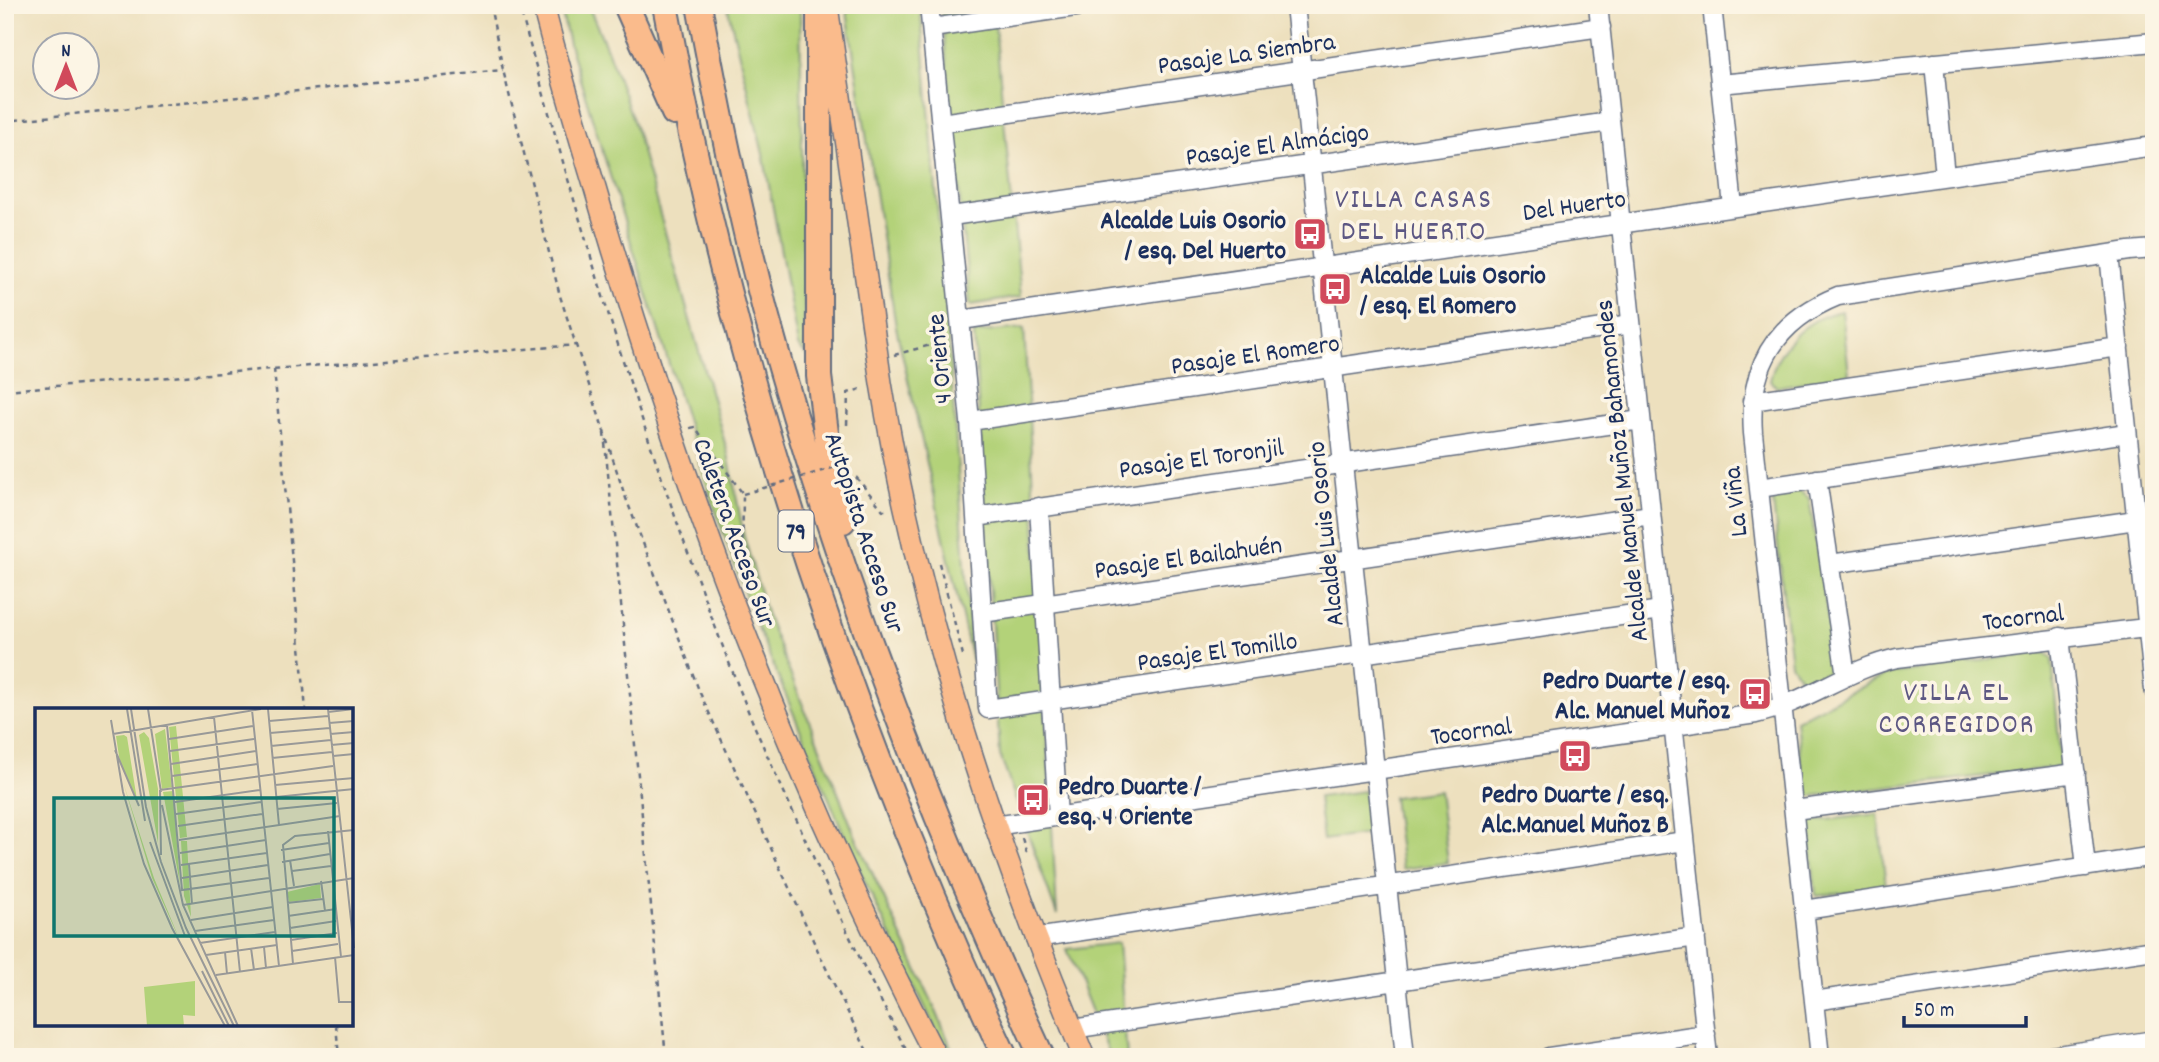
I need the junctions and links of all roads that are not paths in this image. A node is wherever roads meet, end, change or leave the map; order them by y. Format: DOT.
graph roads {
  1 [pos="543,5"];
  2 [pos="626,5"];
  3 [pos="665,5"];
  4 [pos="699,5"];
  5 [pos="819,5"];
  6 [pos="827,5"];
  7 [pos="929,5"];
  8 [pos="1089,5"];
  9 [pos="1295,5"];
  10 [pos="1598,5"];
  11 [pos="1712,5"];
  12 [pos="1601,27"];
  13 [pos="932,28"];
  14 [pos="2154,42"];
  15 [pos="1934,63"];
  16 [pos="1302,70"];
  17 [pos="1720,84"];
  18 [pos="1610,122"];
  19 [pos="941,123"];
  20 [pos="2154,146"];
  21 [pos="1312,164"];
  22 [pos="1945,176"];
  23 [pos="1733,207"];
  24 [pos="707,209"];
  25 [pos="951,216"];
  26 [pos="1621,223"];
  27 [pos="2154,249"];
  28 [pos="2109,254"];
  29 [pos="1322,267"];
  30 [pos="961,320"];
  31 [pos="1631,324"];
  32 [pos="2119,347"];
  33 [pos="1333,368"];
  34 [pos="1752,401"];
  35 [pos="1641,420"];
  36 [pos="970,421"];
  37 [pos="2127,433"];
  38 [pos="1343,463"];
  39 [pos="1817,479"];
  40 [pos="1759,488"];
  41 [pos="1039,507"];
  42 [pos="1651,515"];
  43 [pos="976,517"];
  44 [pos="2136,520"];
  45 [pos="1353,558"];
  46 [pos="1830,564"];
  47 [pos="1045,603"];
  48 [pos="1661,610"];
  49 [pos="982,613"];
  50 [pos="2151,628"];
  51 [pos="2060,637"];
  52 [pos="869,638"];
  53 [pos="1363,654"];
  54 [pos="1846,676"];
  55 [pos="2154,690"];
  56 [pos="1051,701"];
  57 [pos="1782,707"];
  58 [pos="988,709"];
  59 [pos="1673,726"];
  60 [pos="1375,770"];
  61 [pos="2076,773"];
  62 [pos="1794,810"];
  63 [pos="1058,817"];
  64 [pos="994,826"];
  65 [pos="1685,841"];
  66 [pos="2154,856"];
  67 [pos="2086,867"];
  68 [pos="1387,885"];
  69 [pos="1805,910"];
  70 [pos="1696,937"];
  71 [pos="1035,938"];
  72 [pos="2154,950"];
  73 [pos="1397,981"];
  74 [pos="1814,1001"];
  75 [pos="1072,1029"];
  76 [pos="1706,1034"];
  77 [pos="2154,1040"];
  78 [pos="936,1057"];
  79 [pos="1005,1057"];
  80 [pos="1042,1057"];
  81 [pos="1084,1057"];
  82 [pos="1405,1057"];
  83 [pos="1549,1057"];
  84 [pos="1708,1057"];
  85 [pos="1820,1057"];
  86 [pos="2045,1057"];
  1 -- 78 [label="main road, Caletera Acceso Sur"];
  2 -- 24 [label="highway"];
  3 -- 24 [label="highway, 79"];
  4 -- 52 [label="highway, Autopista Acceso Sur / 79"];
  5 -- 52 [label="highway"];
  6 -- 64 [label="main road"];
  7 -- 13 [label="street, 4 Oriente"];
  8 -- 13 [label="street"];
  9 -- 16 [label="street, Alcalde Luis Osorio"];
  10 -- 12 [label="street, Alcalde Manuel Muñoz Bahamondes"];
  11 -- 17 [label="street"];
  12 -- 16 [label="street, Pasaje La Siembra"];
  12 -- 18 [label="street, Alcalde Manuel Muñoz Bahamondes"];
  13 -- 19 [label="street, 4 Oriente"];
  14 -- 15 [label="street"];
  15 -- 17 [label="street"];
  15 -- 22 [label="street"];
  16 -- 19 [label="street, Pasaje La Siembra"];
  16 -- 21 [label="street, Alcalde Luis Osorio"];
  17 -- 23 [label="street"];
  18 -- 21 [label="street, Pasaje El Almácigo"];
  18 -- 26 [label="street, Alcalde Manuel Muñoz Bahamondes"];
  19 -- 25 [label="street, 4 Oriente"];
  20 -- 22 [label="street, Del Huerto"];
  21 -- 25 [label="street, Pasaje El Almácigo"];
  21 -- 29 [label="street, Alcalde Luis Osorio"];
  22 -- 23 [label="street, Del Huerto"];
  23 -- 26 [label="street, Del Huerto"];
  24 -- 79 [label="highway, 79"];
  25 -- 30 [label="street, 4 Oriente"];
  26 -- 29 [label="street, Del Huerto"];
  26 -- 31 [label="street, Alcalde Manuel Muñoz Bahamondes"];
  27 -- 28 [label="street, La Viña"];
  28 -- 32 [label="street"];
  28 -- 34 [label="street, La Viña"];
  29 -- 30 [label="street, Del Huerto"];
  29 -- 33 [label="street, Alcalde Luis Osorio"];
  30 -- 36 [label="street, 4 Oriente"];
  31 -- 33 [label="street, Pasaje El Romero"];
  31 -- 35 [label="street, Alcalde Manuel Muñoz Bahamondes"];
  32 -- 34 [label="street"];
  32 -- 37 [label="street"];
  33 -- 36 [label="street, Pasaje El Romero"];
  33 -- 38 [label="street, Alcalde Luis Osorio"];
  34 -- 40 [label="street, La Viña"];
  35 -- 38 [label="street, Pasaje El Toronjil"];
  35 -- 42 [label="street, Alcalde Manuel Muñoz Bahamondes"];
  36 -- 43 [label="street, 4 Oriente"];
  37 -- 39 [label="street"];
  37 -- 44 [label="street"];
  38 -- 41 [label="street, Pasaje El Toronjil"];
  38 -- 45 [label="street, Alcalde Luis Osorio"];
  39 -- 40 [label="street"];
  39 -- 46 [label="street"];
  40 -- 57 [label="street, La Viña"];
  41 -- 43 [label="street, Pasaje El Toronjil"];
  41 -- 47 [label="street"];
  42 -- 45 [label="street, Pasaje El Bailahuén"];
  42 -- 48 [label="street, Alcalde Manuel Muñoz Bahamondes"];
  43 -- 49 [label="street, 4 Oriente"];
  44 -- 46 [label="street"];
  44 -- 50 [label="street"];
  45 -- 47 [label="street, Pasaje El Bailahuén"];
  45 -- 53 [label="street, Alcalde Luis Osorio"];
  46 -- 54 [label="street"];
  47 -- 49 [label="street, Pasaje El Bailahuén"];
  47 -- 56 [label="street"];
  48 -- 53 [label="street, Pasaje El Tomillo"];
  48 -- 59 [label="street, Alcalde Manuel Muñoz Bahamondes"];
  49 -- 58 [label="street, 4 Oriente"];
  50 -- 51 [label="street, Tocornal"];
  50 -- 55 [label="street"];
  51 -- 54 [label="street, Tocornal"];
  51 -- 61 [label="street"];
  52 -- 80 [label="highway, Autopista Acceso Sur / 79"];
  53 -- 56 [label="street, Pasaje El Tomillo"];
  53 -- 60 [label="street, Alcalde Luis Osorio"];
  54 -- 57 [label="street, Tocornal"];
  56 -- 58 [label="street, Pasaje El Tomillo"];
  56 -- 63 [label="street"];
  57 -- 59 [label="street, Tocornal"];
  57 -- 62 [label="street, La Viña"];
  59 -- 60 [label="street, Tocornal"];
  59 -- 65 [label="street, Alcalde Manuel Muñoz Bahamondes"];
  60 -- 63 [label="street, Tocornal"];
  60 -- 68 [label="street, Alcalde Luis Osorio"];
  61 -- 62 [label="street"];
  61 -- 67 [label="street"];
  62 -- 69 [label="street, La Viña"];
  63 -- 64 [label="street, Tocornal"];
  64 -- 71 [label="main road"];
  65 -- 68 [label="street"];
  65 -- 70 [label="street, Alcalde Manuel Muñoz Bahamondes"];
  66 -- 67 [label="street"];
  67 -- 69 [label="street"];
  68 -- 71 [label="street"];
  68 -- 73 [label="street, Alcalde Luis Osorio"];
  69 -- 74 [label="street, La Viña"];
  70 -- 73 [label="street"];
  70 -- 76 [label="street, Alcalde Manuel Muñoz Bahamondes"];
  71 -- 75 [label="main road"];
  72 -- 74 [label="street"];
  73 -- 75 [label="street"];
  73 -- 82 [label="street, Alcalde Luis Osorio"];
  74 -- 85 [label="street, La Viña"];
  75 -- 81 [label="main road"];
  76 -- 83 [label="street"];
  76 -- 84 [label="street, Alcalde Manuel Muñoz Bahamondes"];
  77 -- 86 [label="street"];
}
